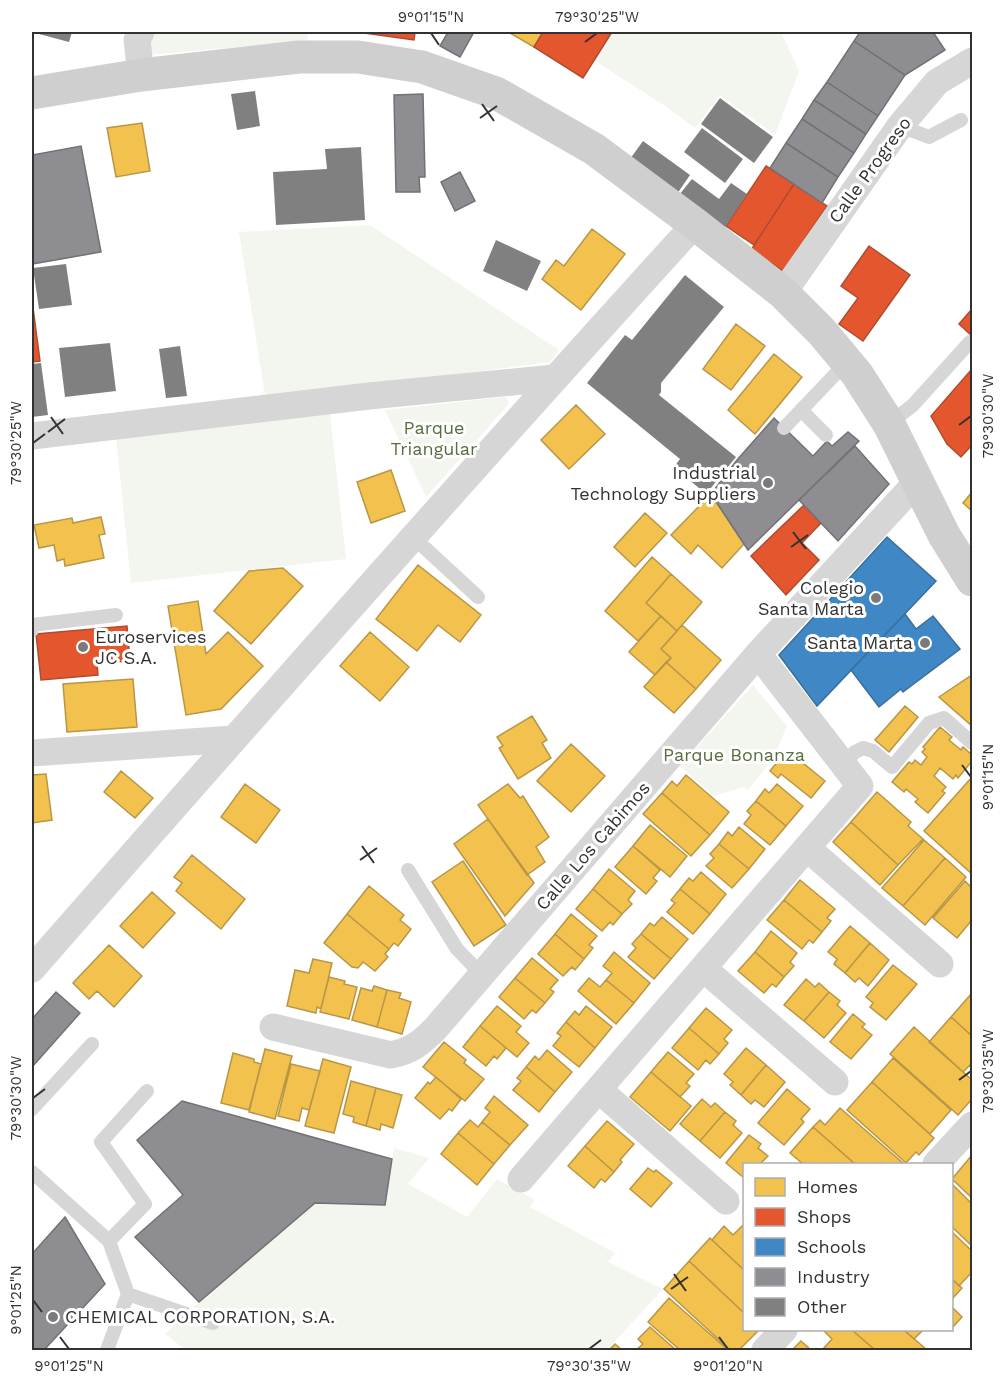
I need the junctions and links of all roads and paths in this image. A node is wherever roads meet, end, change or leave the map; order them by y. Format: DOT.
graph roads {
  1 [pos="141,32"];
  2 [pos="972,61"];
  3 [pos="141,75"];
  4 [pos="32,93"];
  5 [pos="961,120"];
  6 [pos="900,126"];
  7 [pos="695,224"];
  8 [pos="783,293"];
  9 [pos="970,342"];
  10 [pos="847,362"];
  11 [pos="554,378"];
  12 [pos="801,410"];
  13 [pos="889,424"];
  14 [pos="784,428"];
  15 [pos="826,435"];
  16 [pos="32,436"];
  17 [pos="917,482"];
  18 [pos="412,537"];
  19 [pos="972,580"];
  20 [pos="478,597"];
  21 [pos="116,615"];
  22 [pos="32,630"];
  23 [pos="758,654"];
  24 [pos="233,739"];
  25 [pos="972,743"];
  26 [pos="32,753"];
  27 [pos="843,764"];
  28 [pos="807,848"];
  29 [pos="408,870"];
  30 [pos="940,964"];
  31 [pos="32,969"];
  32 [pos="704,969"];
  33 [pos="482,975"];
  34 [pos="273,1027"];
  35 [pos="92,1044"];
  36 [pos="836,1082"];
  37 [pos="599,1090"];
  38 [pos="147,1091"];
  39 [pos="32,1109"];
  40 [pos="972,1125"];
  41 [pos="937,1163"];
  42 [pos="32,1172"];
  43 [pos="521,1179"];
  44 [pos="726,1201"];
  45 [pos="109,1241"];
  46 [pos="128,1294"];
  47 [pos="213,1323"];
  48 [pos="782,1331"];
  49 [pos="108,1350"];
  50 [pos="765,1350"];
  1 -- 3 [label="street"];
  2 -- 6 [label="street, Calle Progreso"];
  3 -- 4 [label="main road"];
  3 -- 7 [label="main road"];
  5 -- 6 [label="lane"];
  6 -- 8 [label="street, Calle Progreso"];
  7 -- 8 [label="main road"];
  7 -- 11 [label="street"];
  8 -- 10 [label="main road"];
  9 -- 13 [label="lane"];
  10 -- 12 [label="lane"];
  10 -- 13 [label="main road"];
  11 -- 16 [label="street"];
  11 -- 18 [label="street"];
  12 -- 14 [label="lane"];
  12 -- 15 [label="lane"];
  13 -- 17 [label="main road"];
  17 -- 19 [label="main road"];
  17 -- 23 [label="street, Calle Los Cabimos"];
  18 -- 20 [label="lane"];
  18 -- 24 [label="street"];
  21 -- 22 [label="lane"];
  23 -- 27 [label="street"];
  23 -- 33 [label="street, Calle Los Cabimos"];
  24 -- 26 [label="street"];
  24 -- 31 [label="street"];
  25 -- 27 [label="lane"];
  27 -- 28 [label="street"];
  28 -- 30 [label="street"];
  28 -- 32 [label="street"];
  29 -- 33 [label="lane"];
  32 -- 36 [label="street"];
  32 -- 37 [label="street"];
  33 -- 34 [label="street, Calle Los Cabimos"];
  35 -- 39 [label="lane"];
  37 -- 43 [label="street"];
  37 -- 44 [label="street"];
  38 -- 45 [label="lane"];
  40 -- 41 [label="street"];
  42 -- 45 [label="lane"];
  45 -- 46 [label="lane"];
  46 -- 47 [label="lane"];
  46 -- 49 [label="lane"];
  48 -- 50 [label="street"];
}
